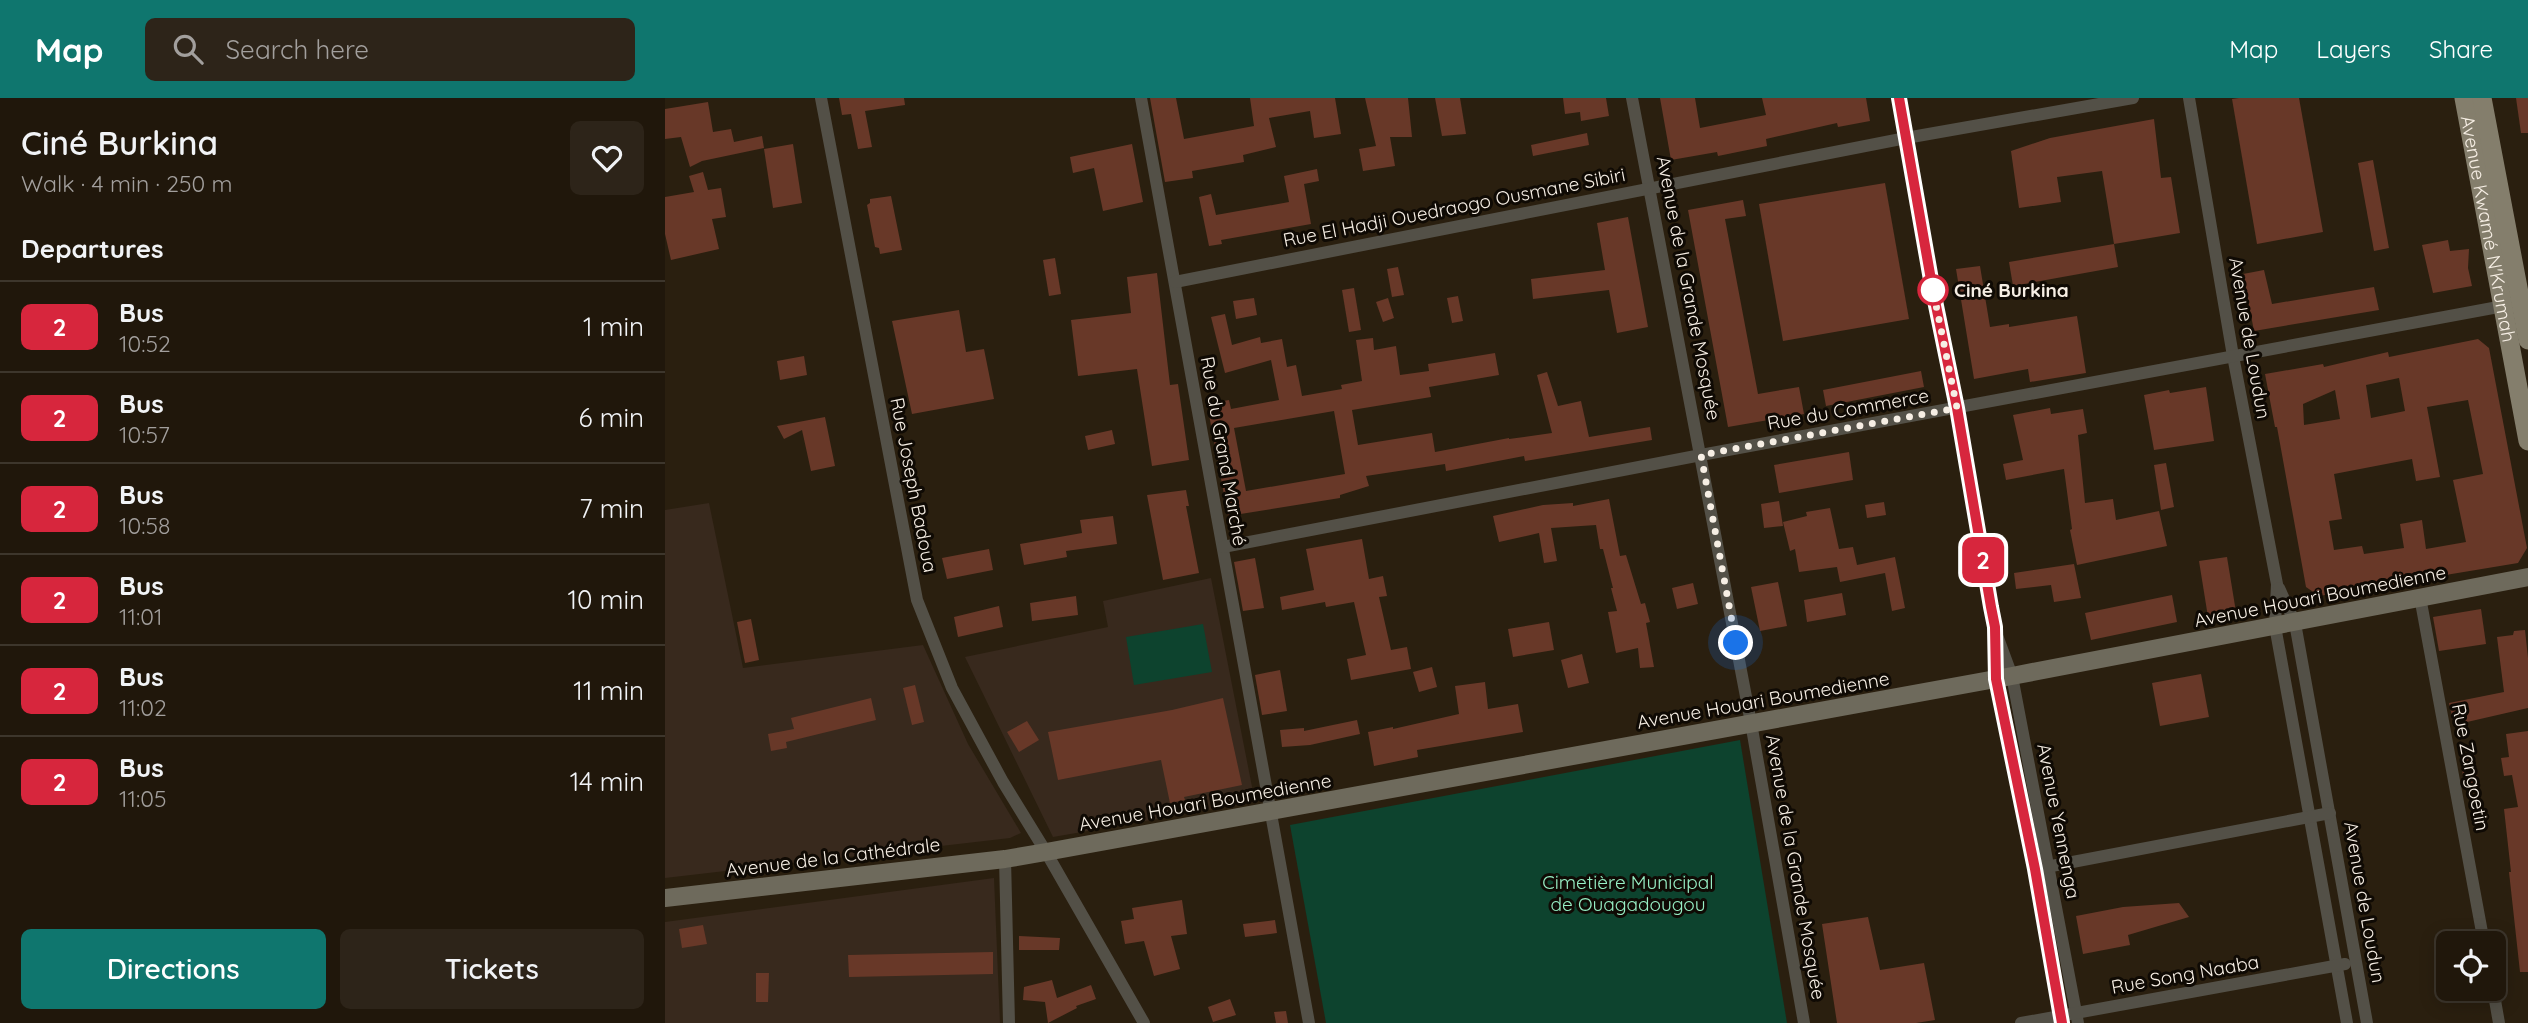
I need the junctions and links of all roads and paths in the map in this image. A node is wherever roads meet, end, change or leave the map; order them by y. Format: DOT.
graph roads {
  1 [pos="821,98"];
  2 [pos="1142,98"];
  3 [pos="1633,98"];
  4 [pos="1899,98"];
  5 [pos="2133,98"];
  6 [pos="2189,98"];
  7 [pos="2464,98"];
  8 [pos="2483,98"];
  9 [pos="1906,138"];
  10 [pos="1651,188"];
  11 [pos="1175,282"];
  12 [pos="2512,304"];
  13 [pos="2528,340"];
  14 [pos="2233,356"];
  15 [pos="1957,408"];
  16 [pos="2528,441"];
  17 [pos="1701,455"];
  18 [pos="1223,547"];
  19 [pos="2528,577"];
  20 [pos="2277,584"];
  21 [pos="2420,597"];
  22 [pos="2295,623"];
  23 [pos="2275,626"];
  24 [pos="2004,677"];
  25 [pos="1751,723"];
  26 [pos="1269,811"];
  27 [pos="2330,813"];
  28 [pos="2309,816"];
  29 [pos="1046,852"];
  30 [pos="1005,859"];
  31 [pos="2049,866"];
  32 [pos="2035,869"];
  33 [pos="665,898"];
  34 [pos="2482,931"];
  35 [pos="2356,962"];
  36 [pos="2337,966"];
  37 [pos="2495,1001"];
  38 [pos="2078,1018"];
  39 [pos="2061,1020"];
  40 [pos="1009,1023"];
  41 [pos="1144,1023"];
  42 [pos="1309,1023"];
  43 [pos="1804,1023"];
  44 [pos="2021,1023"];
  45 [pos="2347,1023"];
  46 [pos="2368,1023"];
  47 [pos="2499,1023"];
  1 -- 29 [label="street, Rue Joseph Badoua"];
  2 -- 11 [label="street, Rue du Grand Marché"];
  3 -- 10 [label="street, Avenue de la Grande Mosquée"];
  4 -- 9 [label="street, Avenue Yennenga"];
  5 -- 9 [label="street, Rue El Hadji Ouedraogo Ousmane Sibiri"];
  6 -- 14 [label="street, Avenue de Loudun"];
  7 -- 12 [label="main road, Avenue Kwamé N'Krumah"];
  8 -- 12 [label="main road, Avenue Kwamé N'Krumah"];
  9 -- 10 [label="street, Rue El Hadji Ouedraogo Ousmane Sibiri"];
  9 -- 15 [label="street, Avenue Yennenga"];
  10 -- 11 [label="street, Rue El Hadji Ouedraogo Ousmane Sibiri"];
  10 -- 17 [label="street, Avenue de la Grande Mosquée"];
  11 -- 18 [label="street, Rue du Grand Marché"];
  12 -- 13 [label="main road, Avenue Kwamé N'Krumah"];
  12 -- 14 [label="street, Rue du Commerce"];
  12 -- 16 [label="main road, Avenue Kwamé N'Krumah"];
  14 -- 15 [label="street, Rue du Commerce"];
  14 -- 20 [label="street, Avenue de Loudun"];
  15 -- 17 [label="street, Rue du Commerce"];
  15 -- 24 [label="street, Avenue Yennenga"];
  17 -- 18 [label="street, Rue du Commerce"];
  17 -- 25 [label="street, Avenue de la Grande Mosquée"];
  18 -- 26 [label="street, Rue du Grand Marché"];
  19 -- 21 [label="main road, Avenue Houari Boumedienne"];
  20 -- 22 [label="street, Avenue de Loudun"];
  20 -- 23 [label="street, Avenue de Loudun"];
  21 -- 22 [label="main road, Avenue Houari Boumedienne"];
  21 -- 34 [label="street, Rue Zangoetin"];
  22 -- 23 [label="main road, Avenue Houari Boumedienne"];
  22 -- 27 [label="street, Avenue de Loudun"];
  23 -- 24 [label="main road, Avenue Houari Boumedienne"];
  23 -- 28 [label="street, Avenue de Loudun"];
  24 -- 25 [label="main road, Avenue Houari Boumedienne"];
  24 -- 31 [label="street, Avenue Yennenga"];
  24 -- 32 [label="street, Avenue Yennenga"];
  25 -- 26 [label="main road, Avenue Houari Boumedienne"];
  25 -- 43 [label="street, Avenue de la Grande Mosquée"];
  26 -- 29 [label="main road, Avenue Houari Boumedienne"];
  26 -- 42 [label="street, Rue du Grand Marché"];
  27 -- 28 [label="street"];
  27 -- 35 [label="street, Avenue de Loudun"];
  28 -- 31 [label="street"];
  28 -- 36 [label="street, Avenue de Loudun"];
  29 -- 30 [label="main road, Avenue Houari Boumedienne"];
  29 -- 41 [label="street, Rue Joseph Badoua"];
  30 -- 33 [label="main road, Avenue de la Cathédrale"];
  30 -- 40 [label="street"];
  31 -- 32 [label="street"];
  31 -- 38 [label="street, Avenue Yennenga"];
  32 -- 39 [label="street, Avenue Yennenga"];
  35 -- 36 [label="street, Rue Song Naaba"];
  35 -- 46 [label="street, Avenue de Loudun"];
  36 -- 38 [label="street, Rue Song Naaba"];
  36 -- 45 [label="street, Avenue de Loudun"];
  37 -- 47 [label="street"];
  38 -- 39 [label="street, Rue Song Naaba"];
  39 -- 44 [label="street, Rue Song Naaba"];
}
